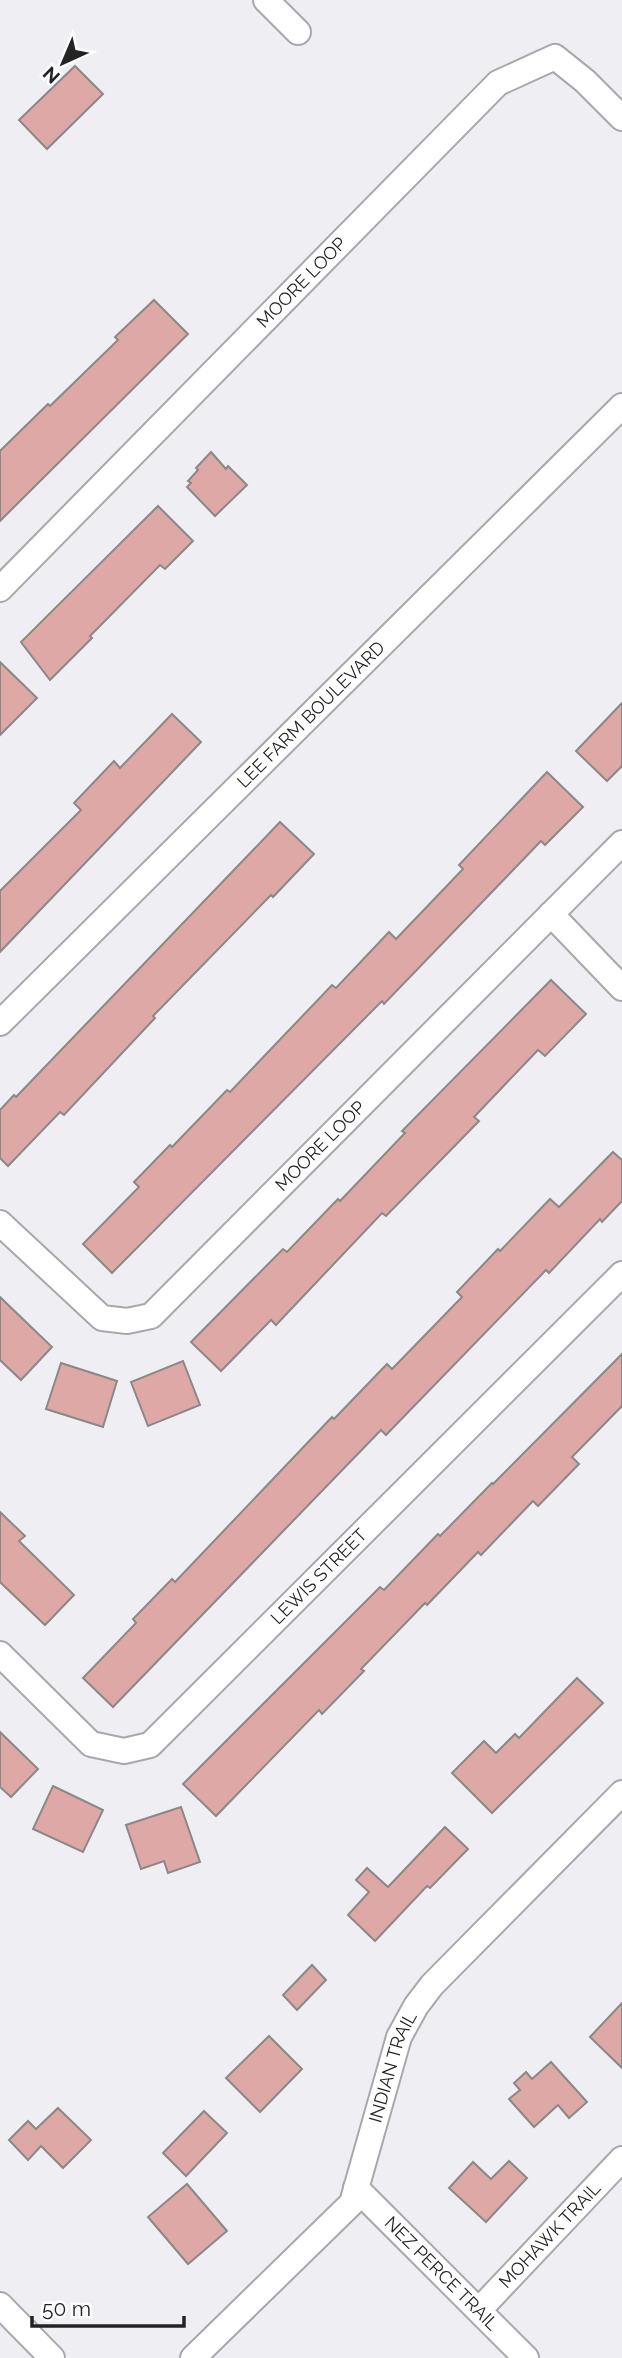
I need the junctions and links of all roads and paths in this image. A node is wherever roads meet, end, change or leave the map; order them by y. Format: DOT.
graph roads {
  1 [pos="266,0"];
  2 [pos="298,32"];
  3 [pos="622,118"];
  4 [pos="622,406"];
  5 [pos="0,589"];
  6 [pos="622,843"];
  7 [pos="551,914"];
  8 [pos="622,988"];
  9 [pos="0,1023"];
  10 [pos="0,1223"];
  11 [pos="622,1275"];
  12 [pos="0,1654"];
  13 [pos="622,1793"];
  14 [pos="622,2159"];
  15 [pos="356,2188"];
  16 [pos="0,2305"];
  17 [pos="480,2311"];
  18 [pos="52,2358"];
  19 [pos="193,2358"];
  20 [pos="526,2358"];
  1 -- 2 [label="street"];
  3 -- 5 [label="street, MOORE LOOP"];
  4 -- 9 [label="street, LEE FARM BOULEVARD"];
  6 -- 7 [label="street, MOORE LOOP"];
  7 -- 8 [label="street"];
  7 -- 10 [label="street, MOORE LOOP"];
  11 -- 12 [label="street, LEWIS STREET"];
  13 -- 15 [label="street, INDIAN TRAIL"];
  14 -- 17 [label="street, MOHAWK TRAIL"];
  15 -- 17 [label="street, NEZ PERCE TRAIL"];
  15 -- 19 [label="street, INDIAN TRAIL"];
  16 -- 18 [label="street"];
  17 -- 20 [label="street, NEZ PERCE TRAIL"];
}
